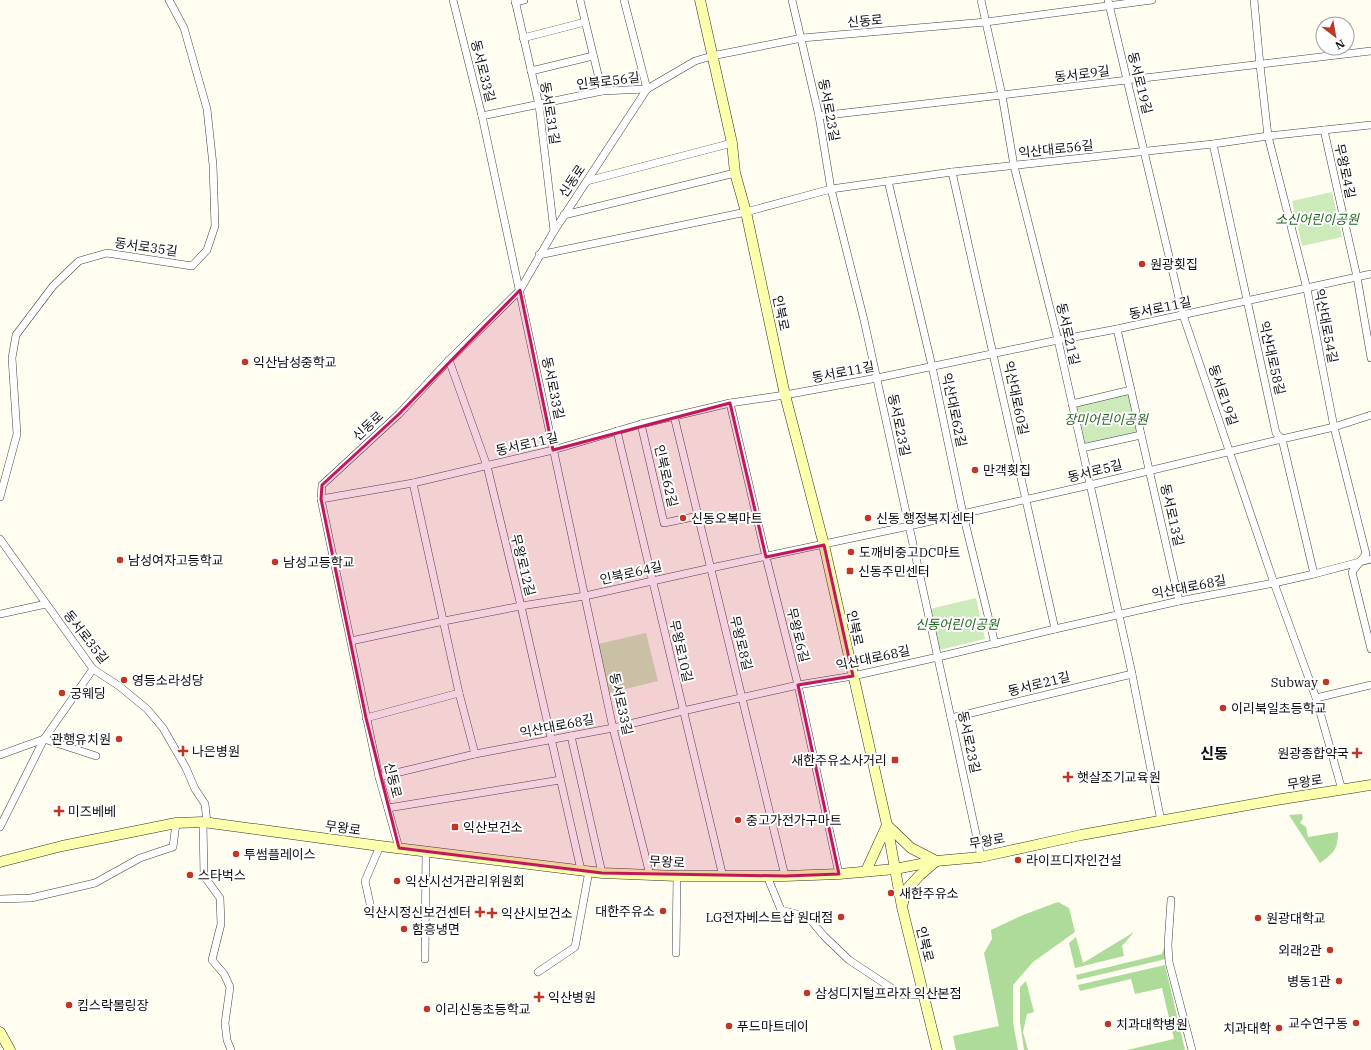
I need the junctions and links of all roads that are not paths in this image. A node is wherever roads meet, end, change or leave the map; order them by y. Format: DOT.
graph roads {
  1 [pos="169,0"];
  2 [pos="453,0"];
  3 [pos="524,0"];
  4 [pos="580,0"];
  5 [pos="624,0"];
  6 [pos="700,0"];
  7 [pos="792,0"];
  8 [pos="981,0"];
  9 [pos="1152,0"];
  10 [pos="1254,0"];
  11 [pos="515,1"];
  12 [pos="1108,3"];
  13 [pos="585,22"];
  14 [pos="986,22"];
  15 [pos="523,38"];
  16 [pos="802,38"];
  17 [pos="1371,51"];
  18 [pos="593,56"];
  19 [pos="712,56"];
  20 [pos="1260,65"];
  21 [pos="531,72"];
  22 [pos="1127,80"];
  23 [pos="647,89"];
  24 [pos="602,91"];
  25 [pos="1002,95"];
  26 [pos="539,105"];
  27 [pos="482,116"];
  28 [pos="819,116"];
  29 [pos="1371,125"];
  30 [pos="1324,130"];
  31 [pos="1268,136"];
  32 [pos="732,144"];
  33 [pos="1213,144"];
  34 [pos="1144,151"];
  35 [pos="1014,166"];
  36 [pos="952,172"];
  37 [pos="735,173"];
  38 [pos="587,181"];
  39 [pos="888,181"];
  40 [pos="831,189"];
  41 [pos="746,212"];
  42 [pos="564,215"];
  43 [pos="554,231"];
  44 [pos="539,255"];
  45 [pos="1371,274"];
  46 [pos="1357,277"];
  47 [pos="1307,288"];
  48 [pos="520,290"];
  49 [pos="1247,301"];
  50 [pos="1183,315"];
  51 [pos="1117,329"];
  52 [pos="1058,340"];
  53 [pos="994,354"];
  54 [pos="1371,358"];
  55 [pos="449,360"];
  56 [pos="932,366"];
  57 [pos="877,378"];
  58 [pos="1131,390"];
  59 [pos="785,394"];
  60 [pos="730,403"];
  61 [pos="1072,404"];
  62 [pos="1371,415"];
  63 [pos="674,416"];
  64 [pos="641,424"];
  65 [pos="1334,426"];
  66 [pos="617,431"];
  67 [pos="1141,435"];
  68 [pos="1282,439"];
  69 [pos="1082,448"];
  70 [pos="553,450"];
  71 [pos="1229,451"];
  72 [pos="487,466"];
  73 [pos="1149,470"];
  74 [pos="413,483"];
  75 [pos="1090,485"];
  76 [pos="0,497"];
  77 [pos="321,499"];
  78 [pos="1026,499"];
  79 [pos="963,514"];
  80 [pos="698,516"];
  81 [pos="909,526"];
  82 [pos="0,539"];
  83 [pos="824,545"];
  84 [pos="766,557"];
  85 [pos="1371,559"];
  86 [pos="1360,562"];
  87 [pos="710,568"];
  88 [pos="1314,574"];
  89 [pos="652,580"];
  90 [pos="1274,583"];
  91 [pos="584,596"];
  92 [pos="1179,601"];
  93 [pos="46,604"];
  94 [pos="521,606"];
  95 [pos="0,614"];
  96 [pos="1119,614"];
  97 [pos="444,621"];
  98 [pos="1055,629"];
  99 [pos="351,642"];
  100 [pos="995,644"];
  101 [pos="1371,649"];
  102 [pos="938,657"];
  103 [pos="93,669"];
  104 [pos="1132,674"];
  105 [pos="853,676"];
  106 [pos="798,685"];
  107 [pos="1371,685"];
  108 [pos="460,693"];
  109 [pos="742,698"];
  110 [pos="1316,698"];
  111 [pos="683,711"];
  112 [pos="366,718"];
  113 [pos="951,718"];
  114 [pos="613,728"];
  115 [pos="571,736"];
  116 [pos="44,738"];
  117 [pos="551,740"];
  118 [pos="0,754"];
  119 [pos="475,754"];
  120 [pos="96,756"];
  121 [pos="379,777"];
  122 [pos="560,780"];
  123 [pos="1371,785"];
  124 [pos="1342,790"];
  125 [pos="388,808"];
  126 [pos="1161,820"];
  127 [pos="205,822"];
  128 [pos="176,823"];
  129 [pos="887,825"];
  130 [pos="0,828"];
  131 [pos="380,846"];
  132 [pos="399,848"];
  133 [pos="426,851"];
  134 [pos="980,856"];
  135 [pos="0,861"];
  136 [pos="936,861"];
  137 [pos="895,868"];
  138 [pos="585,870"];
  139 [pos="866,871"];
  140 [pos="602,873"];
  141 [pos="839,874"];
  142 [pos="650,875"];
  143 [pos="677,876"];
  144 [pos="767,876"];
  145 [pos="785,876"];
  146 [pos="723,877"];
  147 [pos="0,899"];
  148 [pos="1171,900"];
  149 [pos="902,907"];
  150 [pos="372,913"];
  151 [pos="676,953"];
  152 [pos="425,959"];
  153 [pos="538,972"];
  154 [pos="924,996"];
  155 [pos="0,1032"];
  156 [pos="10,1050"];
  157 [pos="231,1050"];
  158 [pos="937,1050"];
  159 [pos="1192,1050"];
  1 -- 76 [label="street, 동서로35길"];
  2 -- 27 [label="street, 동서로33길"];
  3 -- 11 [label="street"];
  4 -- 13 [label="street"];
  5 -- 23 [label="street, 인북로56길"];
  6 -- 19 [label="street, 인북로"];
  7 -- 16 [label="street, 동서로23길"];
  8 -- 14 [label="street, 동서로21길"];
  9 -- 12 [label="street, 신동로"];
  10 -- 20 [label="street, 익산대로54길"];
  11 -- 15 [label="street, 동서로31길"];
  12 -- 14 [label="street, 신동로"];
  12 -- 22 [label="street, 동서로19길"];
  13 -- 15 [label="street"];
  13 -- 18 [label="street"];
  14 -- 16 [label="street, 신동로"];
  14 -- 25 [label="street, 동서로21길"];
  15 -- 21 [label="street, 동서로31길"];
  16 -- 19 [label="street, 신동로"];
  16 -- 28 [label="street, 동서로23길"];
  17 -- 20 [label="street, 동서로9길"];
  18 -- 21 [label="street"];
  18 -- 24 [label="street"];
  19 -- 23 [label="street, 신동로"];
  19 -- 32 [label="street, 인북로"];
  20 -- 22 [label="street, 동서로9길"];
  20 -- 31 [label="street, 익산대로54길"];
  21 -- 26 [label="street, 동서로31길"];
  22 -- 25 [label="street, 동서로9길"];
  22 -- 34 [label="street, 동서로19길"];
  23 -- 24 [label="street, 인북로56길"];
  23 -- 38 [label="street, 신동로"];
  24 -- 26 [label="street, 인북로56길"];
  25 -- 28 [label="street, 동서로9길"];
  25 -- 35 [label="street, 동서로21길"];
  26 -- 27 [label="street, 인북로56길"];
  26 -- 43 [label="street, 동서로31길"];
  27 -- 48 [label="street, 동서로33길"];
  28 -- 40 [label="street, 동서로23길"];
  29 -- 30 [label="street, 익산대로56길"];
  30 -- 31 [label="street, 익산대로56길"];
  30 -- 46 [label="street, 무왕로4길"];
  31 -- 33 [label="street, 익산대로56길"];
  31 -- 47 [label="street, 익산대로54길"];
  32 -- 37 [label="street, 인북로"];
  32 -- 38 [label="street"];
  33 -- 34 [label="street, 익산대로56길"];
  33 -- 49 [label="street, 익산대로58길"];
  34 -- 35 [label="street, 익산대로56길"];
  34 -- 50 [label="street, 동서로19길"];
  35 -- 36 [label="street, 익산대로56길"];
  35 -- 52 [label="street, 동서로21길"];
  36 -- 39 [label="street, 익산대로56길"];
  36 -- 53 [label="street, 익산대로60길"];
  37 -- 41 [label="street, 인북로"];
  37 -- 42 [label="street"];
  38 -- 42 [label="street, 신동로"];
  39 -- 40 [label="street, 익산대로56길"];
  39 -- 56 [label="street, 익산대로62길"];
  40 -- 41 [label="street, 익산대로56길"];
  40 -- 57 [label="street, 동서로23길"];
  41 -- 44 [label="street"];
  41 -- 59 [label="street, 인북로"];
  42 -- 43 [label="street, 신동로"];
  43 -- 44 [label="street, 신동로"];
  44 -- 48 [label="street, 신동로"];
  45 -- 46 [label="street, 동서로11길"];
  46 -- 47 [label="street, 동서로11길"];
  46 -- 54 [label="street, 무왕로4길"];
  47 -- 49 [label="street, 동서로11길"];
  47 -- 65 [label="street, 익산대로54길"];
  48 -- 55 [label="street, 신동로"];
  48 -- 70 [label="street, 동서로33길"];
  49 -- 50 [label="street, 동서로11길"];
  49 -- 68 [label="street, 익산대로58길"];
  50 -- 51 [label="street, 동서로11길"];
  50 -- 71 [label="street, 동서로19길"];
  51 -- 52 [label="street, 동서로11길"];
  51 -- 58 [label="street, 동서로13길"];
  52 -- 53 [label="street, 동서로11길"];
  52 -- 61 [label="street, 동서로21길"];
  53 -- 56 [label="street, 동서로11길"];
  53 -- 78 [label="street, 익산대로60길"];
  55 -- 72 [label="street, 무왕로12길"];
  55 -- 77 [label="street, 신동로"];
  56 -- 57 [label="street, 동서로11길"];
  56 -- 79 [label="street, 익산대로62길"];
  57 -- 59 [label="street, 동서로11길"];
  57 -- 81 [label="street, 동서로23길"];
  58 -- 61 [label="street"];
  58 -- 67 [label="street, 동서로13길"];
  59 -- 60 [label="street, 동서로11길"];
  59 -- 83 [label="street, 인북로"];
  60 -- 63 [label="street, 동서로11길"];
  60 -- 84 [label="street, 무왕로6길"];
  61 -- 69 [label="street, 동서로21길"];
  62 -- 65 [label="street, 동서로5길"];
  63 -- 64 [label="street, 동서로11길"];
  63 -- 80 [label="street, 무왕로8길"];
  64 -- 66 [label="street, 동서로11길"];
  64 -- 80 [label="street, 인북로62길"];
  65 -- 68 [label="street, 동서로5길"];
  65 -- 86 [label="street, 익산대로54길"];
  66 -- 70 [label="street, 동서로11길"];
  66 -- 89 [label="street, 무왕로10길"];
  67 -- 69 [label="street"];
  67 -- 73 [label="street, 동서로13길"];
  68 -- 71 [label="street, 동서로5길"];
  68 -- 88 [label="street, 익산대로58길"];
  69 -- 75 [label="street, 동서로21길"];
  70 -- 72 [label="street, 동서로11길"];
  70 -- 91 [label="street, 동서로33길"];
  71 -- 73 [label="street, 동서로5길"];
  71 -- 90 [label="street, 동서로19길"];
  72 -- 74 [label="street, 동서로11길"];
  72 -- 94 [label="street, 무왕로12길"];
  73 -- 75 [label="street, 동서로5길"];
  73 -- 92 [label="street, 동서로13길"];
  74 -- 77 [label="street, 동서로11길"];
  74 -- 97 [label="street"];
  75 -- 78 [label="street, 동서로5길"];
  75 -- 96 [label="street, 동서로21길"];
  77 -- 99 [label="street, 신동로"];
  78 -- 79 [label="street, 동서로5길"];
  78 -- 98 [label="street, 익산대로60길"];
  79 -- 81 [label="street, 동서로5길"];
  79 -- 100 [label="street, 익산대로62길"];
  80 -- 87 [label="street, 무왕로8길"];
  81 -- 83 [label="street, 동서로5길"];
  81 -- 102 [label="street, 동서로23길"];
  82 -- 93 [label="street, 동서로35길"];
  83 -- 84 [label="street, 인북로64길"];
  83 -- 105 [label="street, 인북로"];
  84 -- 87 [label="street, 인북로64길"];
  84 -- 106 [label="street, 무왕로6길"];
  85 -- 86 [label="street, 익산대로68길"];
  86 -- 88 [label="street, 익산대로68길"];
  86 -- 101 [label="street, 익산대로54길"];
  87 -- 89 [label="street, 인북로64길"];
  87 -- 109 [label="street, 무왕로8길"];
  88 -- 90 [label="street, 익산대로68길"];
  89 -- 91 [label="street, 인북로64길"];
  89 -- 111 [label="street, 무왕로10길"];
  90 -- 92 [label="street, 익산대로68길"];
  90 -- 110 [label="street, 동서로19길"];
  91 -- 94 [label="street, 인북로64길"];
  91 -- 114 [label="street, 동서로33길"];
  92 -- 96 [label="street, 익산대로68길"];
  93 -- 95 [label="street"];
  93 -- 103 [label="street, 동서로35길"];
  94 -- 97 [label="street, 인북로64길"];
  94 -- 117 [label="street, 무왕로12길"];
  96 -- 98 [label="street, 익산대로68길"];
  96 -- 104 [label="street, 동서로21길"];
  97 -- 99 [label="street, 인북로64길"];
  97 -- 108 [label="street"];
  98 -- 100 [label="street, 익산대로68길"];
  99 -- 112 [label="street, 신동로"];
  100 -- 102 [label="street, 익산대로68길"];
  102 -- 105 [label="street, 익산대로68길"];
  102 -- 113 [label="street, 동서로23길"];
  103 -- 116 [label="street"];
  103 -- 127 [label="street, 동서로35길"];
  104 -- 113 [label="street, 동서로21길"];
  104 -- 126 [label="street, 동서로21길"];
  105 -- 106 [label="street, 익산대로68길"];
  105 -- 129 [label="street, 인북로"];
  106 -- 109 [label="street, 익산대로68길"];
  106 -- 141 [label="street, 무왕로6길"];
  107 -- 110 [label="street"];
  108 -- 112 [label="street"];
  108 -- 119 [label="street"];
  109 -- 111 [label="street, 익산대로68길"];
  109 -- 145 [label="street, 무왕로8길"];
  110 -- 124 [label="street, 동서로19길"];
  111 -- 114 [label="street, 익산대로68길"];
  111 -- 146 [label="street, 무왕로10길"];
  112 -- 121 [label="street, 신동로"];
  113 -- 134 [label="street, 동서로23길"];
  114 -- 115 [label="street, 익산대로68길"];
  114 -- 142 [label="street, 동서로33길"];
  115 -- 117 [label="street, 익산대로68길"];
  115 -- 140 [label="street"];
  116 -- 118 [label="street"];
  116 -- 120 [label="street"];
  116 -- 130 [label="street"];
  117 -- 119 [label="street, 익산대로68길"];
  117 -- 122 [label="street, 무왕로12길"];
  119 -- 121 [label="street, 익산대로68길"];
  121 -- 125 [label="street, 신동로"];
  122 -- 125 [label="street"];
  122 -- 138 [label="street, 무왕로12길"];
  123 -- 124 [label="street, 무왕로"];
  124 -- 126 [label="street, 무왕로"];
  125 -- 132 [label="street, 신동로"];
  126 -- 134 [label="street, 무왕로"];
  127 -- 128 [label="street, 무왕로"];
  127 -- 131 [label="street, 무왕로"];
  127 -- 157 [label="street, 동서로35길"];
  128 -- 135 [label="street, 무왕로"];
  128 -- 147 [label="street"];
  129 -- 136 [label="street"];
  129 -- 137 [label="street, 인북로"];
  129 -- 139 [label="street"];
  131 -- 132 [label="street, 무왕로"];
  131 -- 150 [label="street"];
  132 -- 133 [label="street, 무왕로"];
  133 -- 138 [label="street, 무왕로"];
  133 -- 152 [label="street"];
  134 -- 136 [label="street, 무왕로"];
  136 -- 137 [label="street, 무왕로"];
  136 -- 149 [label="street"];
  137 -- 139 [label="street, 무왕로"];
  137 -- 149 [label="street, 인북로"];
  138 -- 140 [label="street, 무왕로"];
  138 -- 153 [label="street"];
  139 -- 141 [label="street, 무왕로"];
  140 -- 142 [label="street, 무왕로"];
  141 -- 145 [label="street, 무왕로"];
  142 -- 143 [label="street, 무왕로"];
  143 -- 146 [label="street, 무왕로"];
  143 -- 151 [label="street"];
  144 -- 145 [label="street, 무왕로"];
  144 -- 146 [label="street, 무왕로"];
  144 -- 154 [label="street"];
  148 -- 159 [label="street"];
  149 -- 154 [label="street, 인북로"];
  154 -- 158 [label="street, 인북로"];
  155 -- 156 [label="street"];
}
